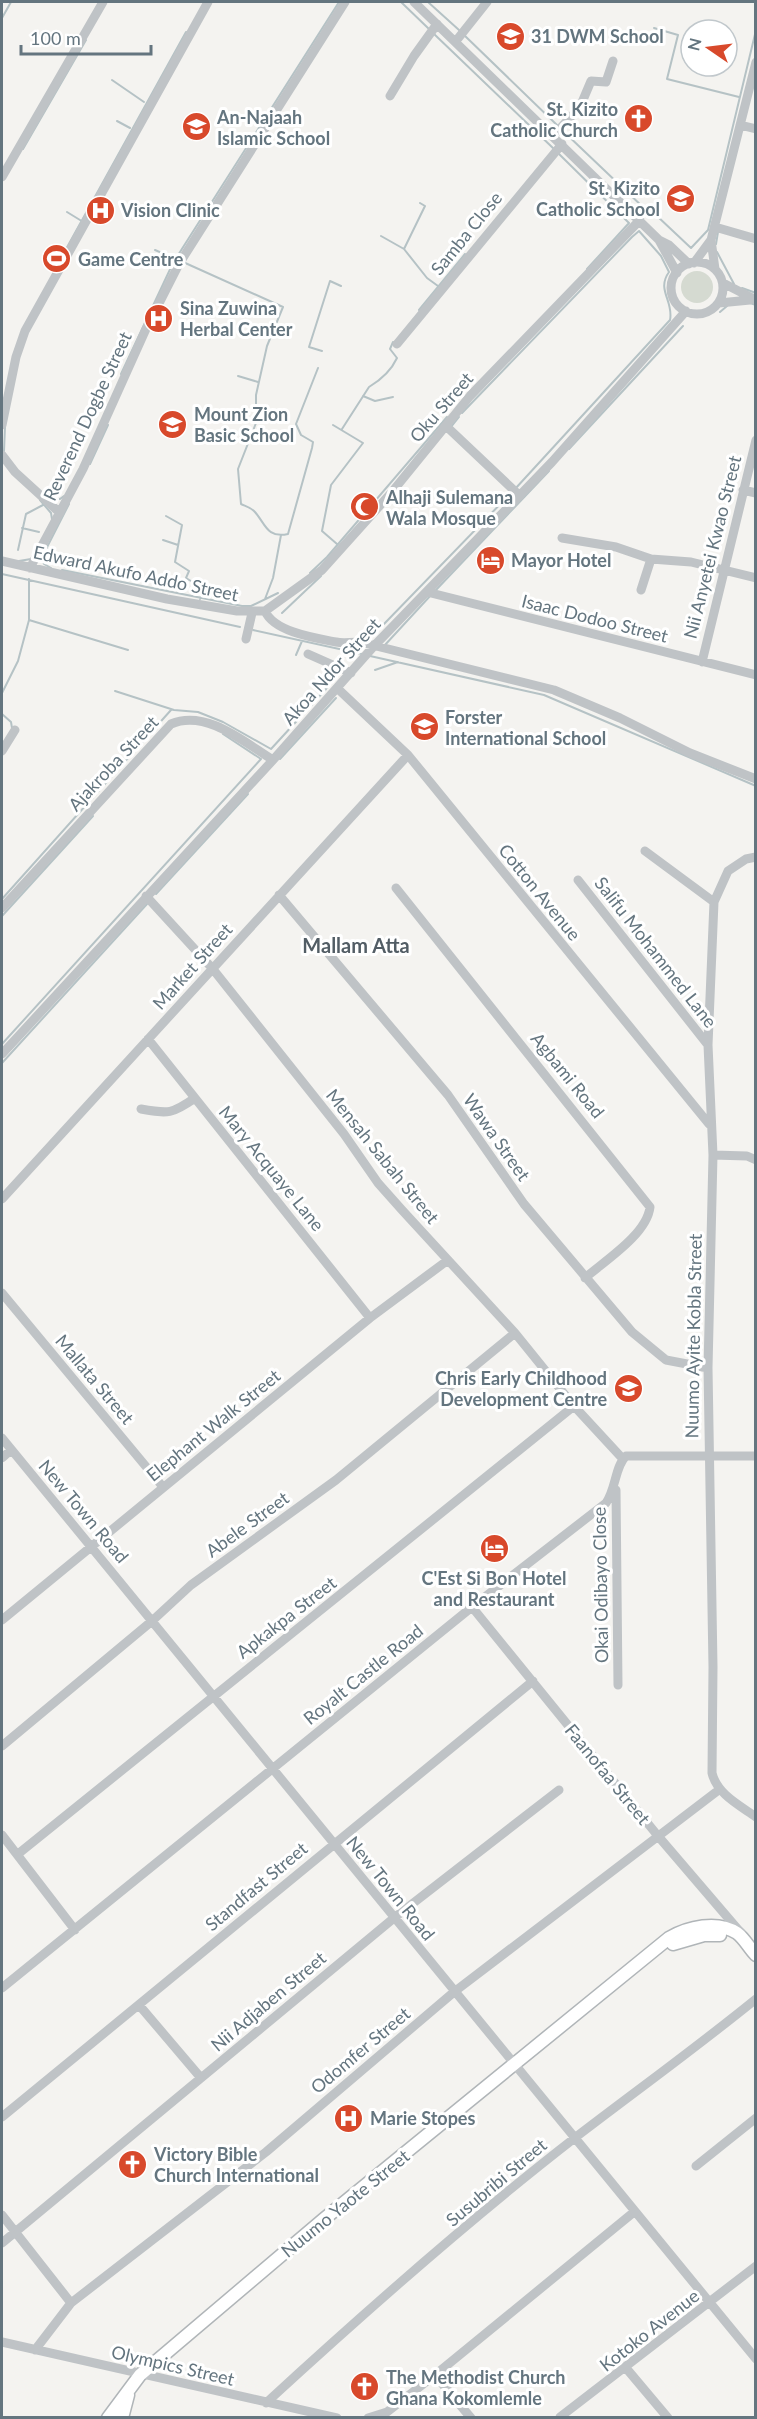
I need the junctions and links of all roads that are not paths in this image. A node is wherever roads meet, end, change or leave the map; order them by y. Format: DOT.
graph roads {
  1 [pos="103,2"];
  2 [pos="208,2"];
  3 [pos="345,2"];
  4 [pos="414,2"];
  5 [pos="487,2"];
  6 [pos="437,24"];
  7 [pos="456,41"];
  8 [pos="613,61"];
  9 [pos="756,62"];
  10 [pos="390,96"];
  11 [pos="740,125"];
  12 [pos="756,129"];
  13 [pos="554,136"];
  14 [pos="562,144"];
  15 [pos="2,177"];
  16 [pos="640,220"];
  17 [pos="715,227"];
  18 [pos="756,239"];
  19 [pos="659,240"];
  20 [pos="711,240"];
  21 [pos="692,263"];
  22 [pos="715,269"];
  23 [pos="677,273"];
  24 [pos="723,283"];
  25 [pos="754,300"];
  26 [pos="718,303"];
  27 [pos="686,311"];
  28 [pos="397,344"];
  29 [pos="2,425"];
  30 [pos="446,426"];
  31 [pos="756,440"];
  32 [pos="2,455"];
  33 [pos="743,490"];
  34 [pos="756,493"];
  35 [pos="520,496"];
  36 [pos="60,513"];
  37 [pos="562,537"];
  38 [pos="651,559"];
  39 [pos="2,561"];
  40 [pos="30,568"];
  41 [pos="723,570"];
  42 [pos="756,578"];
  43 [pos="641,590"];
  44 [pos="428,592"];
  45 [pos="265,611"];
  46 [pos="252,612"];
  47 [pos="246,639"];
  48 [pos="374,646"];
  49 [pos="308,654"];
  50 [pos="702,662"];
  51 [pos="353,670"];
  52 [pos="756,675"];
  53 [pos="337,688"];
  54 [pos="15,730"];
  55 [pos="2,751"];
  56 [pos="408,755"];
  57 [pos="273,760"];
  58 [pos="756,779"];
  59 [pos="645,851"];
  60 [pos="756,858"];
  61 [pos="578,880"];
  62 [pos="396,888"];
  63 [pos="279,895"];
  64 [pos="146,896"];
  65 [pos="714,902"];
  66 [pos="2,908"];
  67 [pos="212,968"];
  68 [pos="148,1039"];
  69 [pos="708,1045"];
  70 [pos="2,1054"];
  71 [pos="195,1098"];
  72 [pos="141,1109"];
  73 [pos="710,1124"];
  74 [pos="712,1155"];
  75 [pos="756,1160"];
  76 [pos="2,1199"];
  77 [pos="448,1260"];
  78 [pos="585,1278"];
  79 [pos="2,1293"];
  80 [pos="370,1318"];
  81 [pos="515,1333"];
  82 [pos="708,1368"];
  83 [pos="574,1406"];
  84 [pos="2,1438"];
  85 [pos="11,1450"];
  86 [pos="708,1456"];
  87 [pos="756,1456"];
  88 [pos="2,1458"];
  89 [pos="622,1458"];
  90 [pos="615,1485"];
  91 [pos="163,1487"];
  92 [pos="92,1546"];
  93 [pos="472,1607"];
  94 [pos="2,1620"];
  95 [pos="152,1621"];
  96 [pos="533,1681"];
  97 [pos="618,1684"];
  98 [pos="212,1696"];
  99 [pos="2,1746"];
  100 [pos="273,1769"];
  101 [pos="720,1789"];
  102 [pos="559,1790"];
  103 [pos="756,1817"];
  104 [pos="2,1835"];
  105 [pos="658,1836"];
  106 [pos="334,1843"];
  107 [pos="18,1854"];
  108 [pos="394,1918"];
  109 [pos="75,1930"];
  110 [pos="745,1940"];
  111 [pos="754,1953"];
  112 [pos="649,1956"];
  113 [pos="2,1988"];
  114 [pos="454,1992"];
  115 [pos="756,1999"];
  116 [pos="139,2005"];
  117 [pos="515,2066"];
  118 [pos="201,2078"];
  119 [pos="2,2117"];
  120 [pos="756,2118"];
  121 [pos="575,2138"];
  122 [pos="696,2166"];
  123 [pos="634,2212"];
  124 [pos="2,2215"];
  125 [pos="15,2233"];
  126 [pos="2,2243"];
  127 [pos="756,2266"];
  128 [pos="72,2302"];
  129 [pos="710,2304"];
  130 [pos="2,2342"];
  131 [pos="35,2350"];
  132 [pos="756,2359"];
  133 [pos="626,2368"];
  134 [pos="140,2375"];
  135 [pos="435,2375"];
  136 [pos="130,2388"];
  137 [pos="266,2403"];
  138 [pos="330,2417"];
  139 [pos="560,2417"];
  140 [pos="108,2418"];
  141 [pos="122,2418"];
  142 [pos="337,2418"];
  143 [pos="368,2418"];
  144 [pos="471,2418"];
  145 [pos="668,2418"];
  1 -- 15 [label="street"];
  2 -- 29 [label="street"];
  3 -- 36 [label="street, Reverend Dogbe Street"];
  4 -- 6 [label="street"];
  5 -- 7 [label="street"];
  6 -- 7 [label="street"];
  6 -- 10 [label="street"];
  7 -- 13 [label="street"];
  8 -- 13 [label="street"];
  9 -- 11 [label="street"];
  11 -- 12 [label="street"];
  11 -- 17 [label="street"];
  13 -- 14 [label="street"];
  14 -- 16 [label="street"];
  14 -- 28 [label="street, Samba Close"];
  16 -- 19 [label="street"];
  16 -- 30 [label="street, Oku Street"];
  17 -- 18 [label="street"];
  17 -- 20 [label="street"];
  19 -- 21 [label="street"];
  19 -- 23 [label="street"];
  20 -- 21 [label="street"];
  20 -- 22 [label="street"];
  21 -- 22 [label="street"];
  21 -- 23 [label="street"];
  22 -- 24 [label="street"];
  23 -- 27 [label="street"];
  24 -- 25 [label="street"];
  24 -- 26 [label="street"];
  25 -- 26 [label="street"];
  26 -- 27 [label="street"];
  27 -- 35 [label="street, Akoa Ndor Street"];
  30 -- 35 [label="street"];
  30 -- 45 [label="street, Oku Street"];
  31 -- 33 [label="street, Nii Anyetei Kwao Street"];
  32 -- 36 [label="street"];
  33 -- 34 [label="street"];
  33 -- 41 [label="street, Nii Anyetei Kwao Street"];
  35 -- 44 [label="street, Akoa Ndor Street"];
  36 -- 40 [label="street, Reverend Dogbe Street"];
  37 -- 38 [label="street"];
  38 -- 41 [label="street"];
  38 -- 43 [label="street"];
  39 -- 40 [label="street, Edward Akufo Addo Street"];
  40 -- 46 [label="street, Edward Akufo Addo Street"];
  41 -- 42 [label="street"];
  41 -- 50 [label="street, Nii Anyetei Kwao Street"];
  44 -- 48 [label="street, Akoa Ndor Street"];
  44 -- 50 [label="street, Isaac Dodoo Street"];
  45 -- 46 [label="street, Edward Akufo Addo Street"];
  45 -- 48 [label="street"];
  46 -- 47 [label="street"];
  48 -- 51 [label="street, Akoa Ndor Street"];
  48 -- 58 [label="street"];
  49 -- 51 [label="street"];
  50 -- 52 [label="street, Isaac Dodoo Street"];
  51 -- 53 [label="street, Akoa Ndor Street"];
  53 -- 56 [label="street, Cotton Avenue"];
  53 -- 57 [label="street, Akoa Ndor Street"];
  54 -- 55 [label="street"];
  56 -- 63 [label="street, Market Street"];
  56 -- 73 [label="street, Cotton Avenue"];
  57 -- 64 [label="street, Akoa Ndor Street"];
  57 -- 66 [label="street, Ajakroba Street"];
  59 -- 65 [label="street"];
  60 -- 65 [label="street, Nuumo Ayite Kobla Street"];
  61 -- 69 [label="street, Salifu Mohammed Lane"];
  62 -- 78 [label="street, Agbami Road"];
  63 -- 67 [label="street, Market Street"];
  63 -- 78 [label="street, Wawa Street"];
  64 -- 67 [label="street, Mensah Sabah Street"];
  64 -- 70 [label="street, Akoa Ndor Street"];
  65 -- 69 [label="street, Nuumo Ayite Kobla Street"];
  67 -- 68 [label="street, Market Street"];
  67 -- 77 [label="street, Mensah Sabah Street"];
  68 -- 71 [label="street, Mary Acquaye Lane"];
  68 -- 76 [label="street, Market Street"];
  69 -- 73 [label="street, Nuumo Ayite Kobla Street"];
  71 -- 72 [label="street"];
  71 -- 80 [label="street, Mary Acquaye Lane"];
  73 -- 74 [label="street, Nuumo Ayite Kobla Street"];
  74 -- 75 [label="street"];
  74 -- 82 [label="street, Nuumo Ayite Kobla Street"];
  77 -- 80 [label="street, Elephant Walk Street"];
  77 -- 81 [label="street, Mensah Sabah Street"];
  78 -- 82 [label="street, Wawa Street"];
  79 -- 91 [label="street, Mallata Street"];
  80 -- 91 [label="street, Elephant Walk Street"];
  81 -- 83 [label="street, Mensah Sabah Street"];
  81 -- 95 [label="street, Abele Street"];
  82 -- 86 [label="street, Nuumo Ayite Kobla Street"];
  83 -- 89 [label="street, Mensah Sabah Street"];
  83 -- 98 [label="street, Apkakpa Street"];
  84 -- 85 [label="street, New Town Road"];
  85 -- 88 [label="street"];
  85 -- 92 [label="street, New Town Road"];
  86 -- 87 [label="street"];
  86 -- 89 [label="street"];
  86 -- 101 [label="street, Nuumo Ayite Kobla Street"];
  89 -- 90 [label="street, Royalt Castle Road"];
  90 -- 93 [label="street, Royalt Castle Road"];
  90 -- 97 [label="street, Okai Odibayo Close"];
  91 -- 92 [label="street, Elephant Walk Street"];
  92 -- 94 [label="street, Elephant Walk Street"];
  92 -- 95 [label="street, New Town Road"];
  93 -- 96 [label="street, Faanofaa Street"];
  93 -- 100 [label="street, Royalt Castle Road"];
  95 -- 98 [label="street, New Town Road"];
  95 -- 99 [label="street, Abele Street"];
  96 -- 105 [label="street, Faanofaa Street"];
  96 -- 106 [label="street, Standfast Street"];
  98 -- 100 [label="street, New Town Road"];
  98 -- 107 [label="street, Apkakpa Street"];
  100 -- 106 [label="street, New Town Road"];
  100 -- 109 [label="street, Royalt Castle Road"];
  101 -- 103 [label="street"];
  101 -- 105 [label="street, Odomfer Street"];
  102 -- 108 [label="street, Nii Adjaben Street"];
  104 -- 107 [label="street"];
  105 -- 110 [label="street, Faanofaa Street"];
  105 -- 114 [label="street, Odomfer Street"];
  106 -- 108 [label="street, New Town Road"];
  106 -- 116 [label="street, Standfast Street"];
  107 -- 109 [label="street"];
  108 -- 114 [label="street, New Town Road"];
  108 -- 118 [label="street, Nii Adjaben Street"];
  109 -- 113 [label="street, Royalt Castle Road"];
  110 -- 111 [label="main road, Nuumo Yaote Street"];
  110 -- 112 [label="main road, Nuumo Yaote Street"];
  111 -- 112 [label="main road, Nuumo Yaote Street"];
  112 -- 117 [label="main road, Nuumo Yaote Street"];
  114 -- 117 [label="street, New Town Road"];
  114 -- 128 [label="street, Odomfer Street"];
  115 -- 121 [label="street, Susubribi Street"];
  116 -- 118 [label="street"];
  116 -- 119 [label="street, Standfast Street"];
  117 -- 121 [label="street, New Town Road"];
  117 -- 134 [label="main road, Nuumo Yaote Street"];
  118 -- 125 [label="street, Nii Adjaben Street"];
  120 -- 122 [label="street"];
  121 -- 123 [label="street, New Town Road"];
  121 -- 137 [label="street, Susubribi Street"];
  123 -- 129 [label="street, New Town Road"];
  123 -- 135 [label="street"];
  124 -- 125 [label="street"];
  125 -- 126 [label="street, Nii Adjaben Street"];
  125 -- 128 [label="street"];
  127 -- 129 [label="street, Kotoko Avenue"];
  128 -- 131 [label="street, Odomfer Street"];
  129 -- 132 [label="street, New Town Road"];
  129 -- 133 [label="street, Kotoko Avenue"];
  130 -- 131 [label="street, Olympics Street"];
  131 -- 134 [label="street, Olympics Street"];
  133 -- 139 [label="street, Kotoko Avenue"];
  133 -- 145 [label="street"];
  134 -- 136 [label="main road, Nuumo Yaote Street"];
  134 -- 137 [label="street, Olympics Street"];
  135 -- 143 [label="street"];
  135 -- 144 [label="street"];
  136 -- 140 [label="main road, Nuumo Yaote Street"];
  136 -- 141 [label="main road, Nuumo Yaote Street"];
  137 -- 138 [label="street, Olympics Street"];
  138 -- 142 [label="street, Olympics Street"];
}
